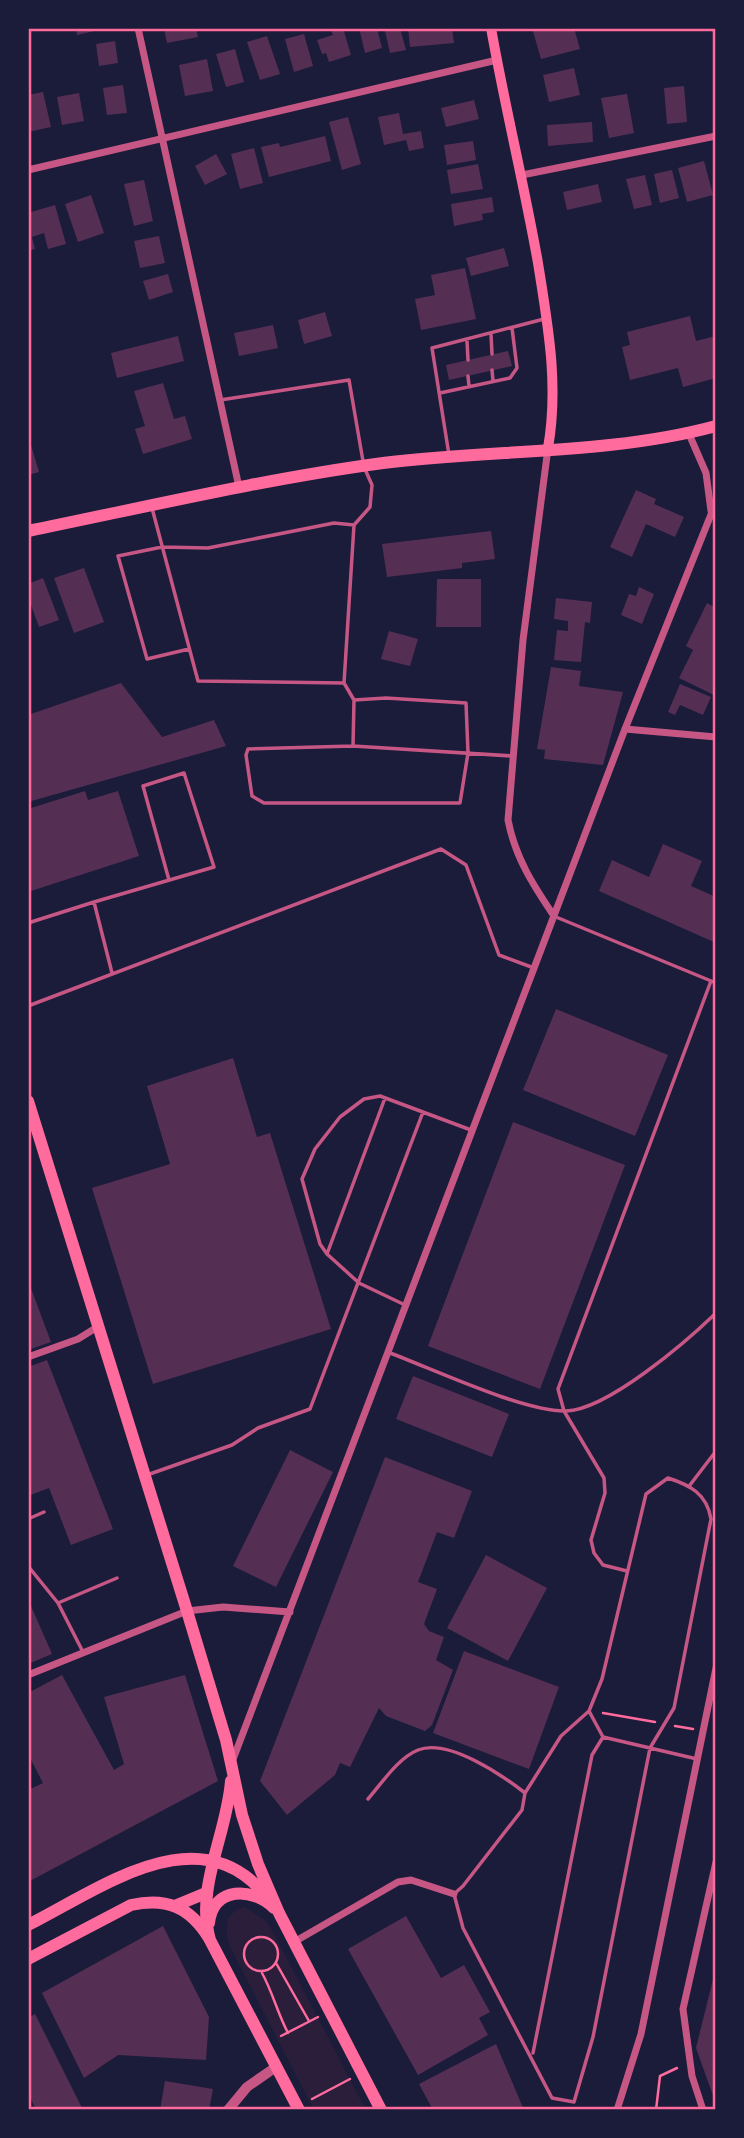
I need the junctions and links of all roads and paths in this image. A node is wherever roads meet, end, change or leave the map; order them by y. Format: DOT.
graph roads {
  1 [pos="138,28"];
  2 [pos="491,28"];
  3 [pos="497,60"];
  4 [pos="716,136"];
  5 [pos="162,138"];
  6 [pos="28,170"];
  7 [pos="522,175"];
  8 [pos="547,318"];
  9 [pos="512,328"];
  10 [pos="491,334"];
  11 [pos="467,341"];
  12 [pos="492,355"];
  13 [pos="468,360"];
  14 [pos="492,370"];
  15 [pos="468,376"];
  16 [pos="493,381"];
  17 [pos="469,386"];
  18 [pos="439,393"];
  19 [pos="220,400"];
  20 [pos="716,426"];
  21 [pos="689,433"];
  22 [pos="548,448"];
  23 [pos="450,457"];
  24 [pos="364,467"];
  25 [pos="239,487"];
  26 [pos="716,502"];
  27 [pos="151,506"];
  28 [pos="711,512"];
  29 [pos="354,525"];
  30 [pos="28,531"];
  31 [pos="162,547"];
  32 [pos="189,649"];
  33 [pos="344,683"];
  34 [pos="354,700"];
  35 [pos="625,729"];
  36 [pos="716,737"];
  37 [pos="352,746"];
  38 [pos="468,753"];
  39 [pos="514,756"];
  40 [pos="169,880"];
  41 [pos="94,902"];
  42 [pos="554,916"];
  43 [pos="28,923"];
  44 [pos="534,968"];
  45 [pos="112,973"];
  46 [pos="714,982"];
  47 [pos="28,1006"];
  48 [pos="385,1098"];
  49 [pos="28,1101"];
  50 [pos="423,1112"];
  51 [pos="471,1130"];
  52 [pos="327,1254"];
  53 [pos="359,1283"];
  54 [pos="407,1306"];
  55 [pos="716,1313"];
  56 [pos="99,1326"];
  57 [pos="390,1353"];
  58 [pos="28,1357"];
  59 [pos="564,1411"];
  60 [pos="716,1451"];
  61 [pos="145,1475"];
  62 [pos="690,1485"];
  63 [pos="44,1512"];
  64 [pos="28,1518"];
  65 [pos="28,1566"];
  66 [pos="627,1571"];
  67 [pos="117,1578"];
  68 [pos="58,1602"];
  69 [pos="187,1611"];
  70 [pos="290,1612"];
  71 [pos="83,1652"];
  72 [pos="716,1668"];
  73 [pos="28,1675"];
  74 [pos="589,1711"];
  75 [pos="664,1724"];
  76 [pos="703,1730"];
  77 [pos="603,1737"];
  78 [pos="650,1748"];
  79 [pos="697,1759"];
  80 [pos="232,1763"];
  81 [pos="525,1793"];
  82 [pos="368,1799"];
  83 [pos="216,1860"];
  84 [pos="716,1862"];
  85 [pos="206,1893"];
  86 [pos="454,1894"];
  87 [pos="177,1905"];
  88 [pos="279,1913"];
  89 [pos="28,1925"];
  90 [pos="210,1940"];
  91 [pos="294,1942"];
  92 [pos="28,1959"];
  93 [pos="276,1963"];
  94 [pos="261,1971"];
  95 [pos="319,2016"];
  96 [pos="309,2021"];
  97 [pos="288,2033"];
  98 [pos="281,2036"];
  99 [pos="533,2056"];
  100 [pos="690,2062"];
  101 [pos="276,2067"];
  102 [pos="350,2079"];
  103 [pos="312,2099"];
  104 [pos="228,2110"];
  105 [pos="299,2110"];
  106 [pos="381,2110"];
  107 [pos="617,2110"];
  108 [pos="656,2110"];
  109 [pos="703,2110"];
  1 -- 5 [label="street"];
  2 -- 3 [label="main road"];
  3 -- 5 [label="street"];
  3 -- 7 [label="main road"];
  4 -- 7 [label="street"];
  5 -- 6 [label="street"];
  5 -- 19 [label="street"];
  7 -- 8 [label="main road"];
  8 -- 9 [label="lane"];
  8 -- 22 [label="main road"];
  9 -- 10 [label="lane"];
  9 -- 16 [label="lane"];
  10 -- 11 [label="lane"];
  10 -- 12 [label="lane"];
  11 -- 13 [label="lane"];
  11 -- 18 [label="lane"];
  14 -- 16 [label="lane"];
  15 -- 17 [label="lane"];
  16 -- 17 [label="lane"];
  17 -- 18 [label="lane"];
  18 -- 23 [label="lane"];
  19 -- 24 [label="lane"];
  19 -- 25 [label="street"];
  20 -- 21 [label="main road"];
  21 -- 22 [label="main road"];
  21 -- 28 [label="street"];
  22 -- 23 [label="main road"];
  22 -- 39 [label="street"];
  23 -- 24 [label="main road"];
  24 -- 25 [label="main road"];
  24 -- 29 [label="lane"];
  25 -- 27 [label="main road"];
  26 -- 28 [label="street"];
  27 -- 30 [label="main road"];
  27 -- 31 [label="lane"];
  28 -- 35 [label="street"];
  29 -- 31 [label="lane"];
  29 -- 33 [label="lane"];
  31 -- 32 [label="lane"];
  31 -- 32 [label="lane"];
  32 -- 33 [label="lane"];
  33 -- 34 [label="lane"];
  34 -- 37 [label="lane"];
  34 -- 38 [label="lane"];
  35 -- 36 [label="street"];
  35 -- 42 [label="street"];
  37 -- 38 [label="lane"];
  37 -- 38 [label="lane"];
  38 -- 39 [label="lane"];
  39 -- 42 [label="street"];
  40 -- 40 [label="lane"];
  40 -- 41 [label="lane"];
  41 -- 43 [label="lane"];
  41 -- 45 [label="lane"];
  42 -- 44 [label="street"];
  42 -- 46 [label="lane"];
  44 -- 45 [label="lane"];
  44 -- 51 [label="street"];
  45 -- 47 [label="lane"];
  46 -- 59 [label="lane"];
  48 -- 50 [label="lane"];
  48 -- 52 [label="lane"];
  48 -- 52 [label="lane"];
  49 -- 56 [label="main road"];
  50 -- 51 [label="lane"];
  50 -- 53 [label="lane"];
  51 -- 54 [label="street"];
  52 -- 53 [label="lane"];
  53 -- 54 [label="lane"];
  53 -- 61 [label="lane"];
  54 -- 57 [label="street"];
  55 -- 59 [label="lane"];
  56 -- 58 [label="street"];
  56 -- 61 [label="main road"];
  57 -- 59 [label="lane"];
  57 -- 70 [label="street"];
  59 -- 66 [label="lane"];
  60 -- 62 [label="lane"];
  61 -- 69 [label="main road"];
  62 -- 66 [label="lane"];
  62 -- 75 [label="lane"];
  63 -- 64 [label="lane"];
  65 -- 68 [label="lane"];
  66 -- 74 [label="lane"];
  67 -- 68 [label="lane"];
  68 -- 71 [label="lane"];
  69 -- 70 [label="street"];
  69 -- 71 [label="street"];
  69 -- 80 [label="main road"];
  70 -- 80 [label="street"];
  71 -- 73 [label="street"];
  72 -- 76 [label="street"];
  74 -- 75 [label="path"];
  74 -- 77 [label="lane"];
  74 -- 81 [label="lane"];
  75 -- 76 [label="path"];
  75 -- 78 [label="lane"];
  76 -- 79 [label="street"];
  77 -- 78 [label="lane"];
  77 -- 99 [label="lane"];
  78 -- 79 [label="lane"];
  78 -- 99 [label="lane"];
  79 -- 107 [label="street"];
  80 -- 83 [label="main road"];
  80 -- 88 [label="main road"];
  81 -- 82 [label="lane"];
  81 -- 86 [label="lane"];
  83 -- 85 [label="main road"];
  83 -- 88 [label="main road"];
  83 -- 89 [label="main road"];
  84 -- 100 [label="street"];
  85 -- 87 [label="main road"];
  85 -- 90 [label="main road"];
  86 -- 91 [label="street"];
  86 -- 99 [label="lane"];
  87 -- 90 [label="main road"];
  87 -- 92 [label="main road"];
  88 -- 90 [label="main road"];
  88 -- 91 [label="main road"];
  90 -- 101 [label="main road"];
  91 -- 106 [label="main road"];
  93 -- 94 [label="path"];
  93 -- 94 [label="path"];
  93 -- 96 [label="path"];
  94 -- 97 [label="path"];
  95 -- 96 [label="path"];
  96 -- 97 [label="path"];
  97 -- 98 [label="path"];
  100 -- 108 [label="path"];
  100 -- 109 [label="street"];
  101 -- 104 [label="street"];
  101 -- 105 [label="main road"];
  102 -- 103 [label="path"];
}
